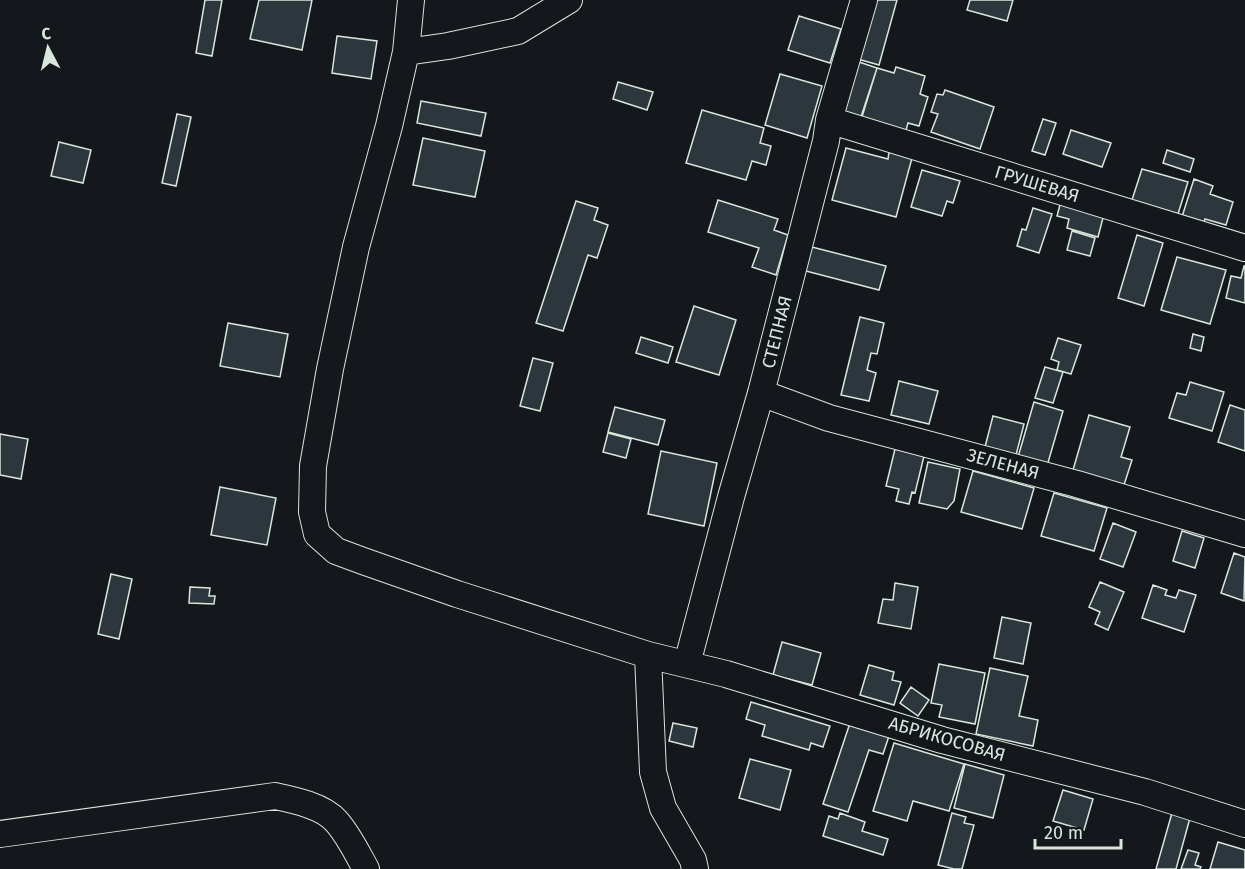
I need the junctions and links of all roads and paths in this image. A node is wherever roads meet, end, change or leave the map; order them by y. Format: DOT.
graph roads {
  1 [pos="411,0"];
  2 [pos="569,0"];
  3 [pos="864,0"];
  4 [pos="406,52"];
  5 [pos="829,120"];
  6 [pos="1245,248"];
  7 [pos="761,393"];
  8 [pos="1245,534"];
  9 [pos="648,655"];
  10 [pos="687,664"];
  11 [pos="1245,824"];
  12 [pos="0,834"];
  13 [pos="366,869"];
  14 [pos="695,869"];
  1 -- 4 [label="street, АБРИКОСОВАЯ"];
  2 -- 4 [label="street"];
  3 -- 5 [label="street, СТЕПНАЯ"];
  4 -- 9 [label="street, АБРИКОСОВАЯ"];
  5 -- 6 [label="street, ГРУШЕВАЯ"];
  5 -- 7 [label="street, СТЕПНАЯ"];
  7 -- 8 [label="street, ЗЕЛЕНАЯ"];
  7 -- 10 [label="street, СТЕПНАЯ"];
  9 -- 10 [label="street, АБРИКОСОВАЯ"];
  9 -- 14 [label="street"];
  10 -- 11 [label="street, АБРИКОСОВАЯ"];
  12 -- 13 [label="street"];
}
